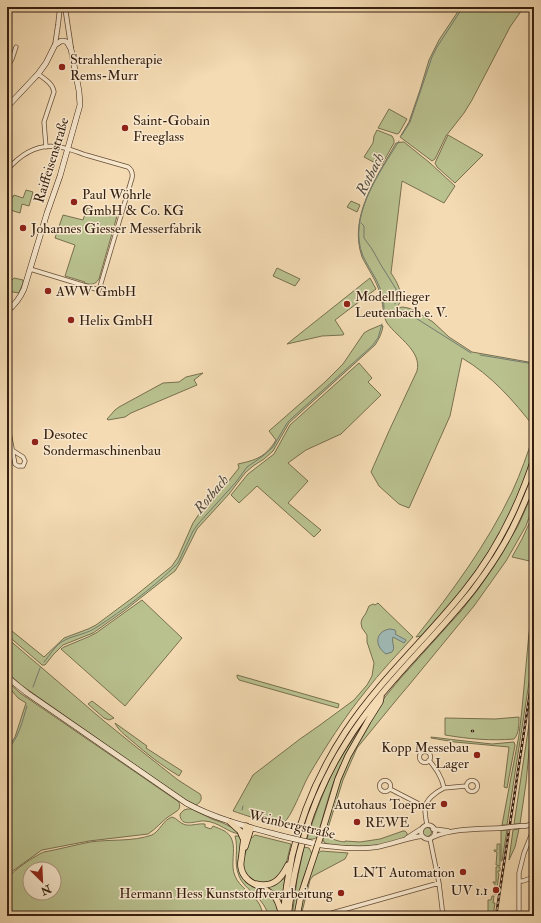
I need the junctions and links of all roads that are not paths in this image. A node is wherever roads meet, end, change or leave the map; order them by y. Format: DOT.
graph roads {
  1 [pos="60,7"];
  2 [pos="65,7"];
  3 [pos="54,45"];
  4 [pos="16,47"];
  5 [pos="71,49"];
  6 [pos="7,67"];
  7 [pos="38,74"];
  8 [pos="7,107"];
  9 [pos="46,147"];
  10 [pos="68,149"];
  11 [pos="7,170"];
  12 [pos="30,269"];
  13 [pos="7,311"];
  14 [pos="7,422"];
  15 [pos="12,450"];
  16 [pos="534,459"];
  17 [pos="534,479"];
  18 [pos="7,677"];
  19 [pos="382,694"];
  20 [pos="429,760"];
  21 [pos="466,786"];
  22 [pos="444,788"];
  23 [pos="390,789"];
  24 [pos="425,807"];
  25 [pos="230,822"];
  26 [pos="533,824"];
  27 [pos="427,826"];
  28 [pos="249,827"];
  29 [pos="433,828"];
  30 [pos="422,829"];
  31 [pos="452,832"];
  32 [pos="422,836"];
  33 [pos="431,838"];
  34 [pos="244,839"];
  35 [pos="404,840"];
  36 [pos="315,844"];
  37 [pos="242,855"];
  38 [pos="292,858"];
  39 [pos="534,877"];
  40 [pos="519,881"];
  41 [pos="252,883"];
  42 [pos="439,883"];
  43 [pos="282,916"];
  44 [pos="288,916"];
  45 [pos="297,916"];
  46 [pos="328,916"];
  47 [pos="443,916"];
  48 [pos="519,916"];
  1 -- 3 [label="street"];
  2 -- 5 [label="street, Raiffeisenstraße"];
  3 -- 5 [label="main road"];
  3 -- 7 [label="main road"];
  4 -- 6 [label="street"];
  5 -- 10 [label="main road, Raiffeisenstraße"];
  7 -- 8 [label="main road"];
  7 -- 9 [label="street"];
  9 -- 10 [label="street"];
  9 -- 11 [label="street"];
  10 -- 12 [label="main road, Raiffeisenstraße"];
  10 -- 12 [label="street"];
  12 -- 13 [label="main road, Raiffeisenstraße"];
  14 -- 15 [label="street"];
  15 -- 15 [label="street"];
  16 -- 38 [label="highway"];
  17 -- 19 [label="highway"];
  18 -- 25 [label="main road, Weinbergstraße"];
  19 -- 36 [label="highway"];
  19 -- 44 [label="highway"];
  20 -- 22 [label="street"];
  21 -- 22 [label="street"];
  22 -- 24 [label="street"];
  23 -- 24 [label="street"];
  24 -- 27 [label="street"];
  25 -- 28 [label="main road, Weinbergstraße"];
  25 -- 34 [label="highway"];
  26 -- 31 [label="street, bridge"];
  26 -- 40 [label="street"];
  27 -- 29 [label="street"];
  27 -- 30 [label="street, Weinbergstraße"];
  28 -- 34 [label="highway"];
  28 -- 36 [label="main road, Weinbergstraße, bridge"];
  28 -- 37 [label="highway"];
  29 -- 31 [label="street"];
  29 -- 33 [label="street"];
  30 -- 32 [label="street"];
  30 -- 35 [label="street, Weinbergstraße"];
  31 -- 33 [label="street"];
  32 -- 33 [label="street"];
  32 -- 35 [label="street, Weinbergstraße"];
  33 -- 42 [label="street"];
  34 -- 37 [label="highway"];
  35 -- 36 [label="street, Weinbergstraße"];
  36 -- 45 [label="highway"];
  37 -- 41 [label="highway"];
  38 -- 41 [label="highway"];
  38 -- 43 [label="highway"];
  39 -- 40 [label="street"];
  40 -- 48 [label="street"];
  41 -- 43 [label="highway"];
  42 -- 46 [label="street"];
  42 -- 47 [label="street"];
}
